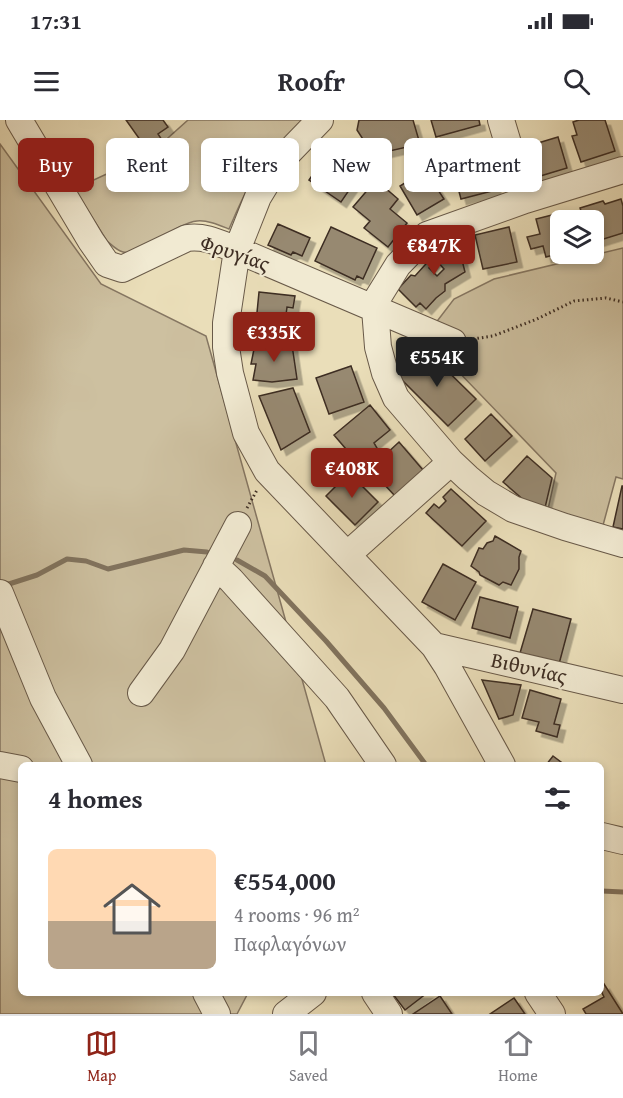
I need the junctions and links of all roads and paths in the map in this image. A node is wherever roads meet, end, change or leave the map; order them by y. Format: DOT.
graph roads {
  1 [pos="19,120"];
  2 [pos="320,120"];
  3 [pos="501,120"];
  4 [pos="623,170"];
  5 [pos="525,200"];
  6 [pos="237,250"];
  7 [pos="623,302"];
  8 [pos="375,309"];
  9 [pos="453,342"];
  10 [pos="451,462"];
  11 [pos="267,471"];
  12 [pos="238,525"];
  13 [pos="623,544"];
  14 [pos="347,555"];
  15 [pos="216,566"];
  16 [pos="0,593"];
  17 [pos="434,646"];
  18 [pos="623,690"];
  19 [pos="141,693"];
  20 [pos="77,762"];
  21 [pos="381,762"];
  22 [pos="500,762"];
  23 [pos="0,765"];
  24 [pos="18,768"];
  25 [pos="604,836"];
  26 [pos="623,841"];
  27 [pos="208,996"];
  28 [pos="309,996"];
  29 [pos="377,996"];
  30 [pos="540,996"];
  31 [pos="217,1014"];
  32 [pos="286,1014"];
  33 [pos="389,1014"];
  34 [pos="552,1014"];
  1 -- 6 [label="street, Φρυγίας"];
  2 -- 6 [label="street"];
  3 -- 5 [label="street"];
  4 -- 5 [label="street"];
  5 -- 8 [label="street"];
  6 -- 8 [label="street, Φρυγίας"];
  6 -- 11 [label="street"];
  7 -- 9 [label="path"];
  8 -- 9 [label="street, Φρυγίας"];
  8 -- 10 [label="street"];
  10 -- 13 [label="street"];
  10 -- 14 [label="street"];
  11 -- 12 [label="path"];
  11 -- 14 [label="street"];
  12 -- 15 [label="street"];
  14 -- 17 [label="street"];
  15 -- 19 [label="street"];
  15 -- 21 [label="street"];
  16 -- 20 [label="street"];
  17 -- 18 [label="street, Βιθυνίας"];
  17 -- 22 [label="street"];
  23 -- 24 [label="street"];
  25 -- 26 [label="street"];
  27 -- 31 [label="street"];
  28 -- 32 [label="street"];
  29 -- 33 [label="street"];
  30 -- 34 [label="street"];
}
